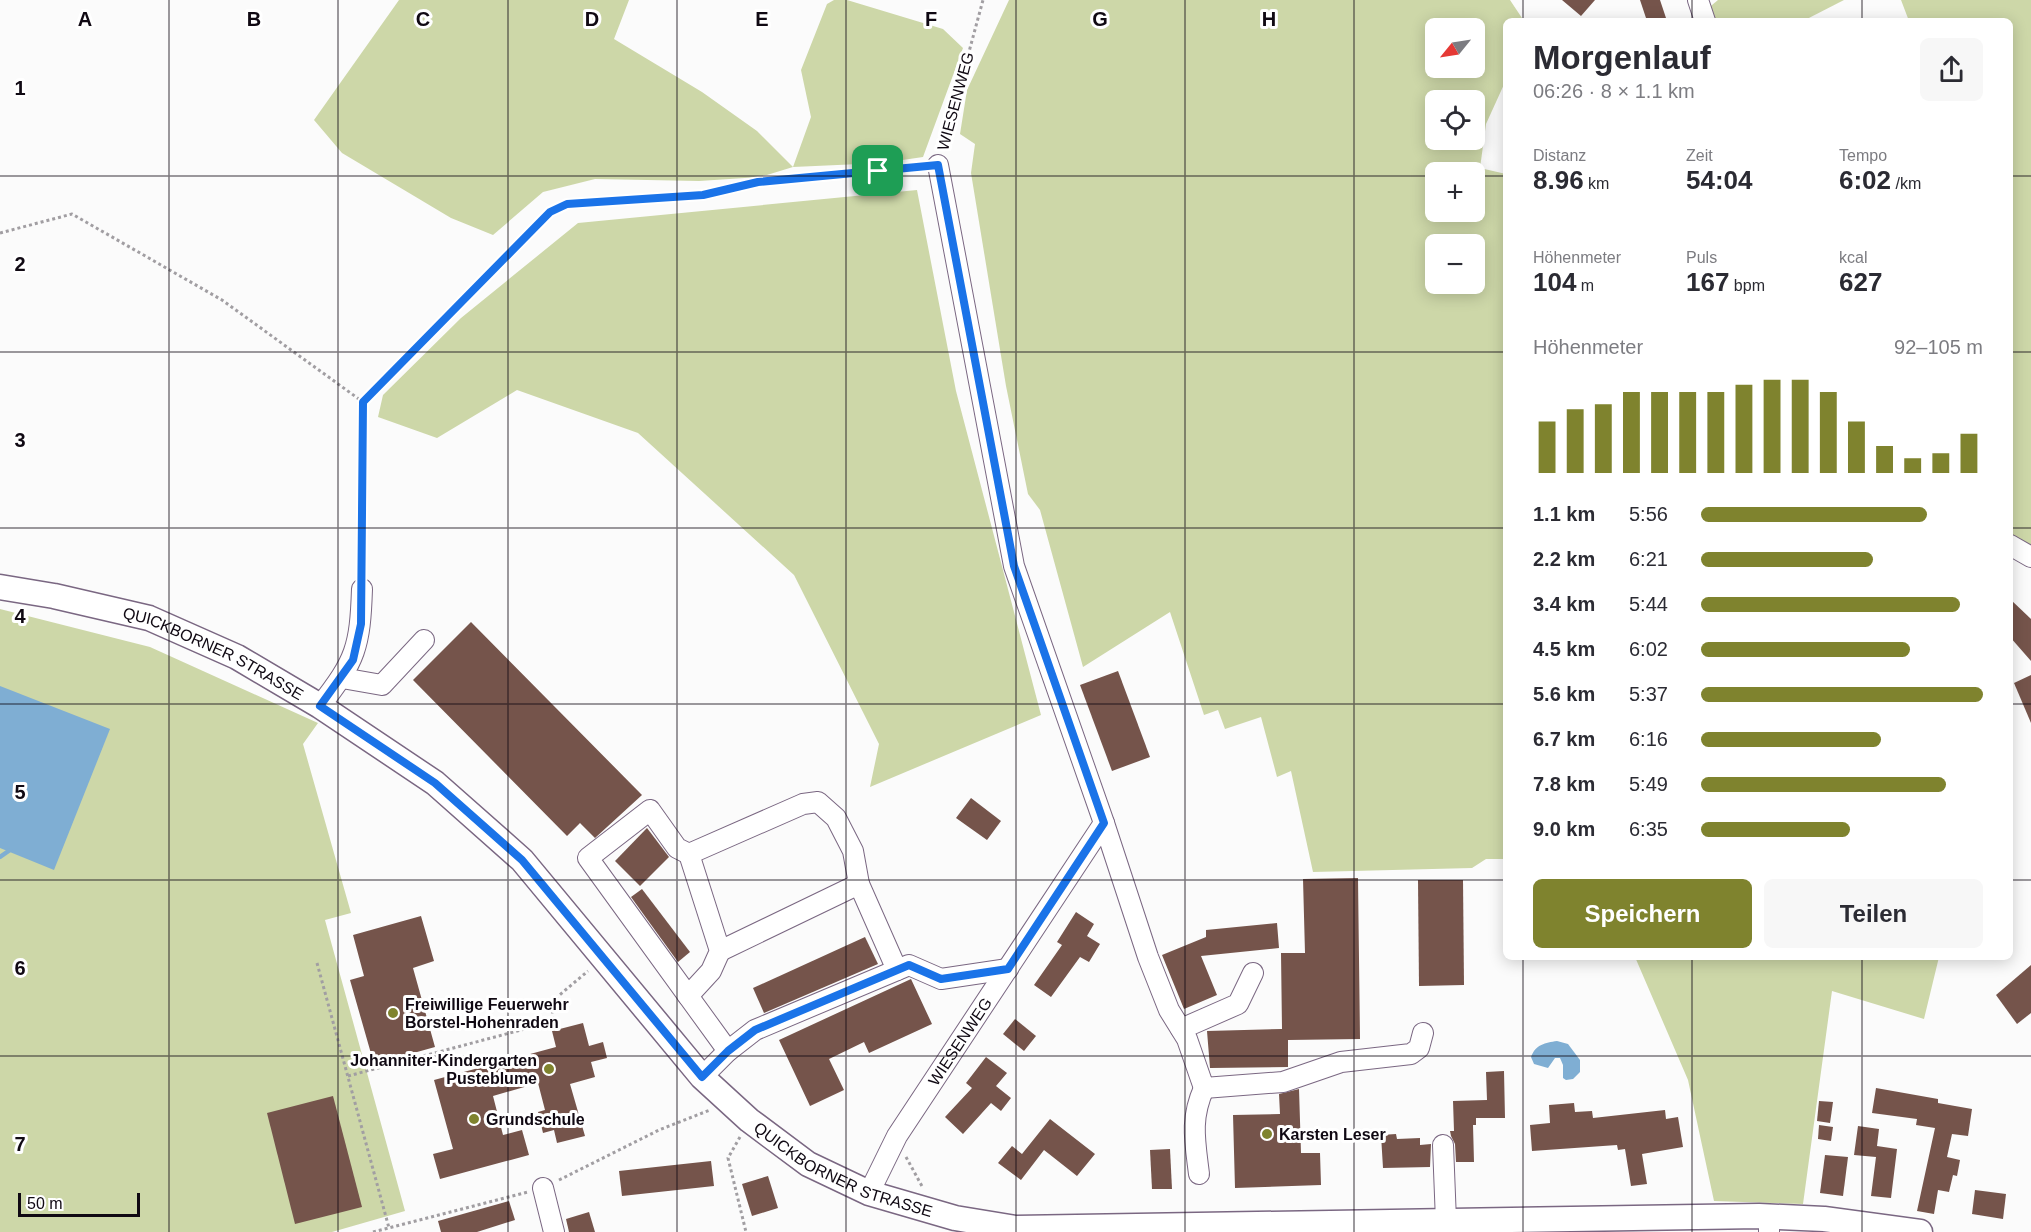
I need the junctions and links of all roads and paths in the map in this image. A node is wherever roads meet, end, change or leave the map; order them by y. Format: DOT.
graph roads {
  1 [pos="983,0"];
  2 [pos="1698,0"];
  3 [pos="1704,18"];
  4 [pos="938,165"];
  5 [pos="0,233"];
  6 [pos="363,402"];
  7 [pos="2013,548"];
  8 [pos="2031,557"];
  9 [pos="0,587"];
  10 [pos="362,589"];
  11 [pos="424,640"];
  12 [pos="342,678"];
  13 [pos="320,706"];
  14 [pos="1104,823"];
  15 [pos="689,854"];
  16 [pos="859,884"];
  17 [pos="720,951"];
  18 [pos="604,957"];
  19 [pos="317,963"];
  20 [pos="1008,969"];
  21 [pos="897,970"];
  22 [pos="1253,973"];
  23 [pos="688,996"];
  24 [pos="1181,1029"];
  25 [pos="1423,1033"];
  26 [pos="728,1051"];
  27 [pos="348,1076"];
  28 [pos="702,1077"];
  29 [pos="1204,1088"];
  30 [pos="749,1120"];
  31 [pos="897,1136"];
  32 [pos="1443,1145"];
  33 [pos="1198,1174"];
  34 [pos="543,1188"];
  35 [pos="924,1189"];
  36 [pos="869,1193"];
  37 [pos="1446,1221"];
  38 [pos="1769,1224"];
  39 [pos="955,1225"];
  40 [pos="1576,1225"];
  41 [pos="1646,1225"];
  42 [pos="1476,1226"];
  43 [pos="1405,1227"];
  44 [pos="389,1228"];
  45 [pos="1859,1228"];
  46 [pos="554,1232"];
  47 [pos="746,1232"];
  48 [pos="1920,1232"];
  1 -- 4 [label="path, WIESENWEG"];
  2 -- 3 [label="street"];
  4 -- 6 [label="path"];
  4 -- 14 [label="street, WIESENWEG"];
  5 -- 6 [label="path"];
  6 -- 10 [label="path"];
  7 -- 8 [label="street"];
  9 -- 13 [label="main road, QUICKBORNER STRASSE"];
  10 -- 12 [label="street"];
  11 -- 12 [label="street"];
  12 -- 13 [label="street"];
  13 -- 18 [label="main road, QUICKBORNER STRASSE"];
  14 -- 20 [label="street, WIESENWEG"];
  14 -- 24 [label="street"];
  15 -- 16 [label="street"];
  15 -- 17 [label="street"];
  15 -- 23 [label="street"];
  16 -- 17 [label="street"];
  16 -- 21 [label="street"];
  17 -- 23 [label="street"];
  18 -- 27 [label="path"];
  18 -- 28 [label="main road, QUICKBORNER STRASSE"];
  19 -- 27 [label="path"];
  20 -- 21 [label="street"];
  20 -- 31 [label="street, WIESENWEG"];
  21 -- 26 [label="street"];
  22 -- 24 [label="street"];
  23 -- 26 [label="street"];
  24 -- 29 [label="street"];
  25 -- 29 [label="street"];
  26 -- 28 [label="street"];
  27 -- 44 [label="path"];
  28 -- 30 [label="main road, QUICKBORNER STRASSE"];
  29 -- 33 [label="street"];
  30 -- 36 [label="main road, QUICKBORNER STRASSE"];
  30 -- 47 [label="path"];
  31 -- 35 [label="path"];
  31 -- 36 [label="street, WIESENWEG"];
  32 -- 37 [label="street"];
  34 -- 46 [label="street"];
  36 -- 39 [label="main road, QUICKBORNER STRASSE"];
  37 -- 42 [label="main road, QUICKBORNER STRASSE"];
  37 -- 43 [label="main road, QUICKBORNER STRASSE"];
  38 -- 41 [label="main road, QUICKBORNER STRASSE"];
  38 -- 45 [label="main road, QUICKBORNER STRASSE"];
  39 -- 43 [label="main road, QUICKBORNER STRASSE"];
  40 -- 41 [label="main road, QUICKBORNER STRASSE"];
  40 -- 42 [label="main road, QUICKBORNER STRASSE"];
  45 -- 48 [label="main road, QUICKBORNER STRASSE"];
}
